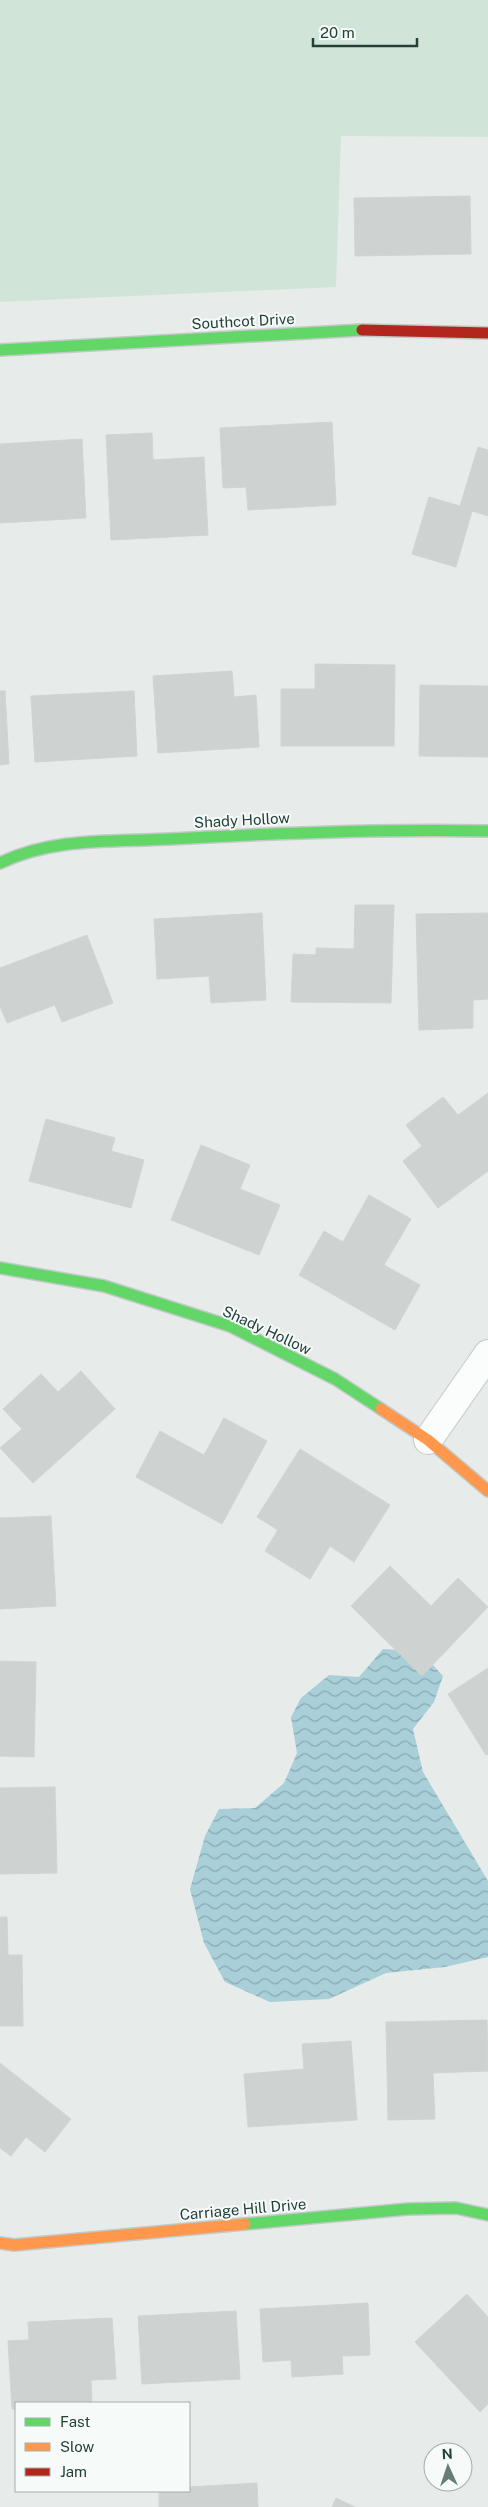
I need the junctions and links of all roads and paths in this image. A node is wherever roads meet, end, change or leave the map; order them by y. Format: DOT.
graph roads {
  1 [pos="488,333"];
  2 [pos="0,350"];
  3 [pos="488,831"];
  4 [pos="0,863"];
  5 [pos="0,1268"];
  6 [pos="488,1354"];
  7 [pos="428,1440"];
  8 [pos="488,1491"];
  9 [pos="488,2216"];
  10 [pos="0,2243"];
  1 -- 2 [label="street, Southcot Drive"];
  3 -- 4 [label="street, Shady Hollow"];
  5 -- 7 [label="street, Shady Hollow"];
  6 -- 7 [label="street"];
  7 -- 8 [label="street, Shady Hollow"];
  9 -- 10 [label="street, Carriage Hill Drive"];
}
